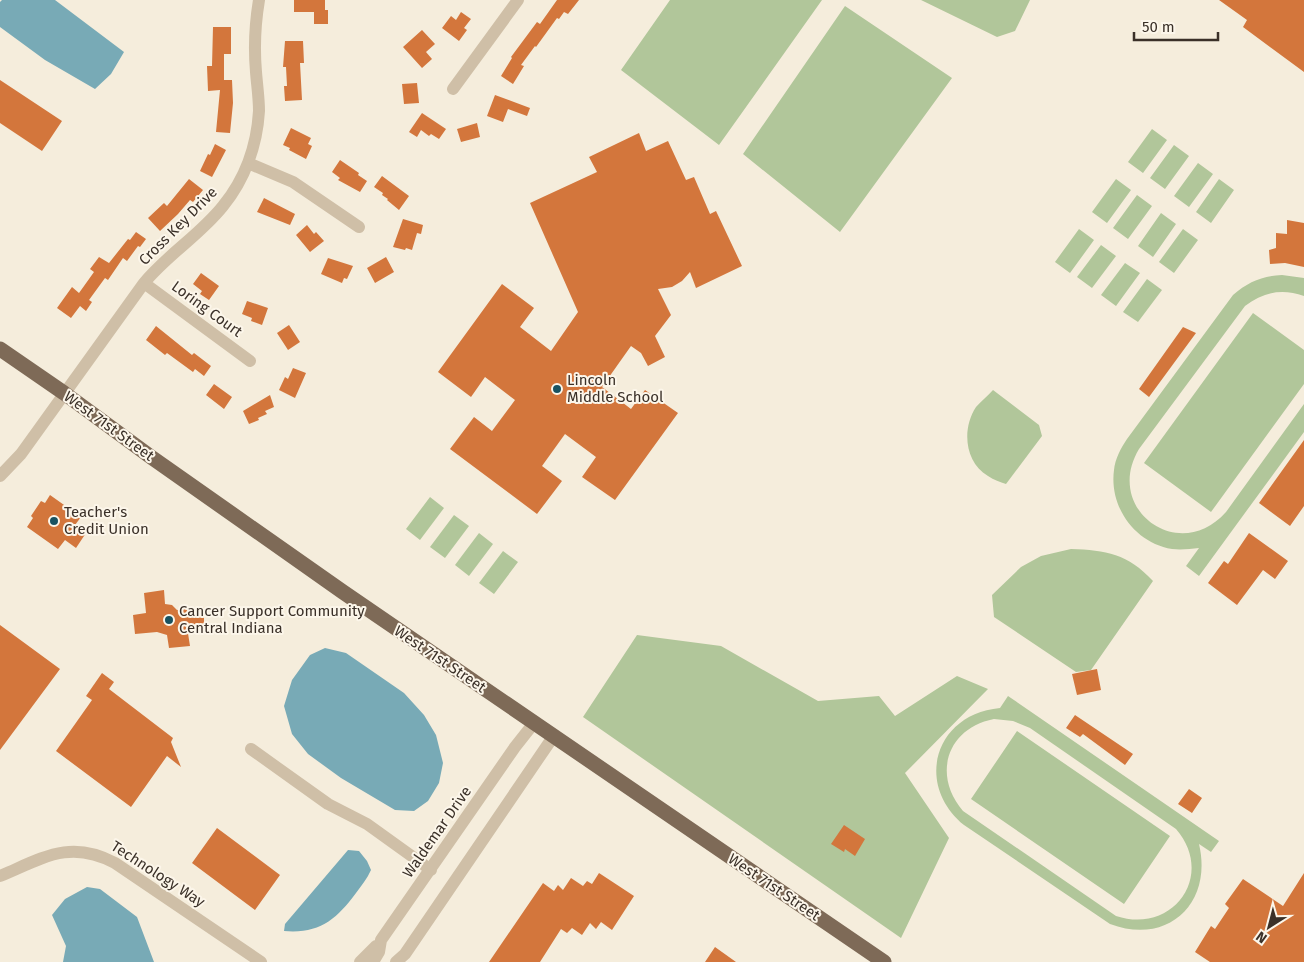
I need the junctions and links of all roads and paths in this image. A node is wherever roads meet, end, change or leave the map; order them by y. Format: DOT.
graph roads {
  1 [pos="259,0"];
  2 [pos="518,0"];
  3 [pos="453,88"];
  4 [pos="248,163"];
  5 [pos="359,227"];
  6 [pos="144,283"];
  7 [pos="0,350"];
  8 [pos="250,361"];
  9 [pos="64,393"];
  10 [pos="0,476"];
  11 [pos="534,723"];
  12 [pos="553,737"];
  13 [pos="250,749"];
  14 [pos="431,870"];
  15 [pos="0,882"];
  16 [pos="381,940"];
  17 [pos="401,960"];
  18 [pos="261,962"];
  19 [pos="360,962"];
  20 [pos="373,962"];
  21 [pos="884,962"];
  1 -- 4 [label="street, Cross Key Drive"];
  2 -- 3 [label="street"];
  4 -- 5 [label="street"];
  4 -- 6 [label="street, Cross Key Drive"];
  6 -- 8 [label="street, Loring Court"];
  6 -- 9 [label="street, Cross Key Drive"];
  7 -- 9 [label="main road, West 71st Street"];
  9 -- 10 [label="street, Cross Key Drive"];
  9 -- 11 [label="main road, West 71st Street"];
  11 -- 12 [label="main road, West 71st Street"];
  11 -- 14 [label="street, Waldemar Drive"];
  12 -- 17 [label="street"];
  12 -- 21 [label="main road, West 71st Street"];
  13 -- 14 [label="street"];
  14 -- 16 [label="street, Waldemar Drive"];
  15 -- 18 [label="street, Technology Way"];
  16 -- 19 [label="street"];
  16 -- 20 [label="street, Waldemar Drive"];
}
